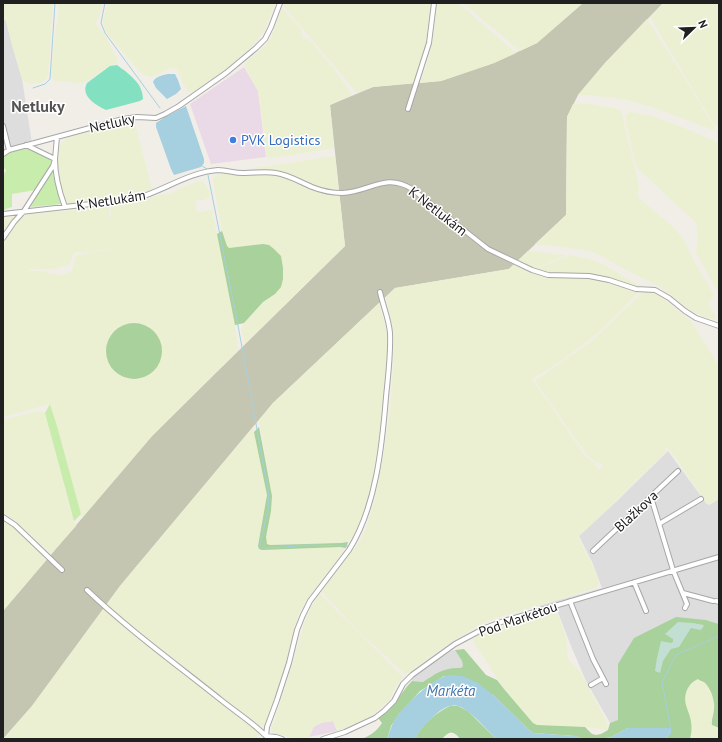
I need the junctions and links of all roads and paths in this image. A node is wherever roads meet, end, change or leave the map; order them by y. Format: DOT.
graph roads {
  1 [pos="280,3"];
  2 [pos="434,3"];
  3 [pos="408,108"];
  4 [pos="3,126"];
  5 [pos="57,136"];
  6 [pos="26,145"];
  7 [pos="9,150"];
  8 [pos="3,154"];
  9 [pos="55,159"];
  10 [pos="65,207"];
  11 [pos="24,211"];
  12 [pos="3,214"];
  13 [pos="3,238"];
  14 [pos="380,292"];
  15 [pos="719,326"];
  16 [pos="678,471"];
  17 [pos="651,497"];
  18 [pos="701,499"];
  19 [pos="3,517"];
  20 [pos="659,524"];
  21 [pos="593,551"];
  22 [pos="719,557"];
  23 [pos="62,570"];
  24 [pos="673,570"];
  25 [pos="634,582"];
  26 [pos="87,590"];
  27 [pos="683,593"];
  28 [pos="570,601"];
  29 [pos="716,601"];
  30 [pos="685,608"];
  31 [pos="646,611"];
  32 [pos="603,678"];
  33 [pos="606,684"];
  34 [pos="591,685"];
  35 [pos="265,738"];
  36 [pos="282,739"];
  37 [pos="323,739"];
  1 -- 5 [label="street, Netluky"];
  2 -- 3 [label="street"];
  4 -- 7 [label="street"];
  5 -- 6 [label="street, Netluky"];
  5 -- 9 [label="street"];
  6 -- 7 [label="street, Netluky"];
  6 -- 9 [label="street"];
  7 -- 8 [label="street, Netluky"];
  9 -- 10 [label="street"];
  9 -- 11 [label="street"];
  10 -- 11 [label="street, K Netlukám"];
  10 -- 15 [label="street, K Netlukám"];
  11 -- 12 [label="street, K Netlukám"];
  11 -- 13 [label="street"];
  14 -- 35 [label="street"];
  16 -- 17 [label="street, Blažkova"];
  17 -- 20 [label="street"];
  17 -- 21 [label="street, Blažkova"];
  18 -- 20 [label="street"];
  19 -- 23 [label="street"];
  20 -- 24 [label="street"];
  22 -- 24 [label="street, Pod Markétou"];
  24 -- 25 [label="street, Pod Markétou"];
  24 -- 27 [label="street"];
  25 -- 28 [label="street, Pod Markétou"];
  25 -- 31 [label="street"];
  26 -- 35 [label="street"];
  27 -- 29 [label="street"];
  27 -- 30 [label="street"];
  28 -- 32 [label="street"];
  28 -- 37 [label="street, Pod Markétou"];
  32 -- 33 [label="street"];
  32 -- 34 [label="street"];
  35 -- 36 [label="street"];
}
